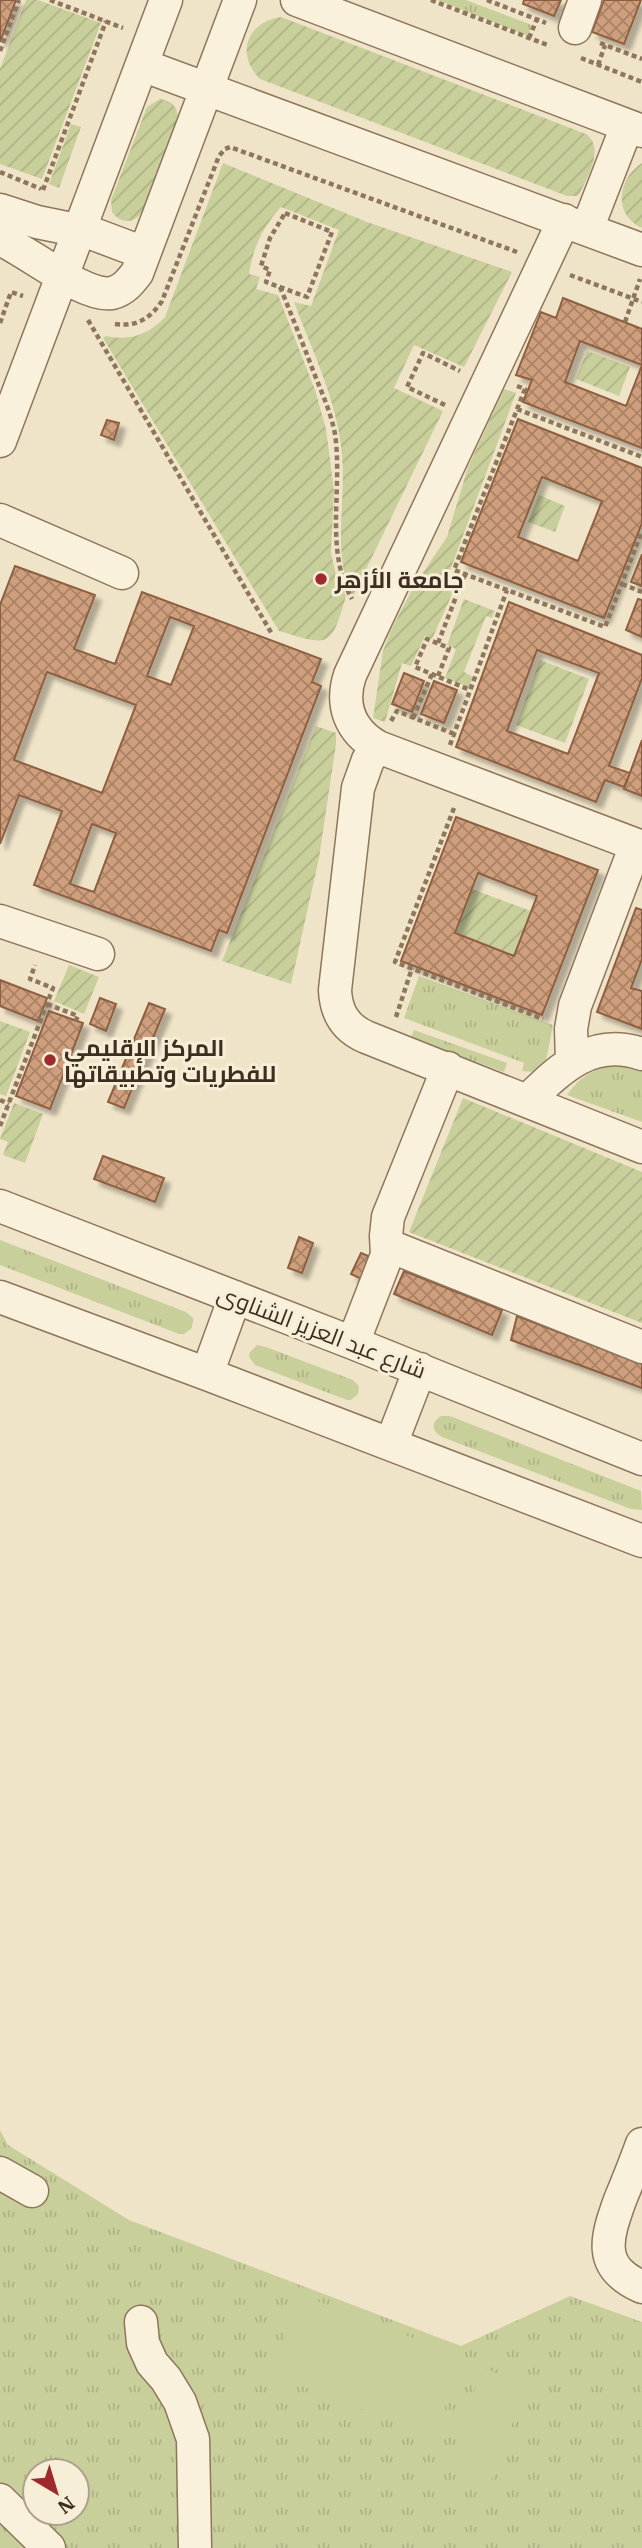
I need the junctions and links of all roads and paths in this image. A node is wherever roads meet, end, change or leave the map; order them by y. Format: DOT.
graph roads {
  1 [pos="19,0"];
  2 [pos="50,0"];
  3 [pos="166,0"];
  4 [pos="240,0"];
  5 [pos="297,0"];
  6 [pos="430,0"];
  7 [pos="537,19"];
  8 [pos="106,21"];
  9 [pos="572,33"];
  10 [pos="529,38"];
  11 [pos="118,40"];
  12 [pos="605,45"];
  13 [pos="0,51"];
  14 [pos="142,65"];
  15 [pos="598,65"];
  16 [pos="642,82"];
  17 [pos="206,89"];
  18 [pos="635,128"];
  19 [pos="0,172"];
  20 [pos="43,190"];
  21 [pos="52,194"];
  22 [pos="0,210"];
  23 [pos="575,225"];
  24 [pos="78,230"];
  25 [pos="0,239"];
  26 [pos="642,250"];
  27 [pos="144,253"];
  28 [pos="553,274"];
  29 [pos="642,274"];
  30 [pos="63,275"];
  31 [pos="281,287"];
  32 [pos="633,299"];
  33 [pos="642,302"];
  34 [pos="51,305"];
  35 [pos="96,319"];
  36 [pos="107,322"];
  37 [pos="625,322"];
  38 [pos="0,323"];
  39 [pos="479,375"];
  40 [pos="451,407"];
  41 [pos="517,410"];
  42 [pos="0,441"];
  43 [pos="642,457"];
  44 [pos="0,520"];
  45 [pos="642,531"];
  46 [pos="122,573"];
  47 [pos="466,574"];
  48 [pos="621,584"];
  49 [pos="507,590"];
  50 [pos="642,592"];
  51 [pos="376,621"];
  52 [pos="272,634"];
  53 [pos="438,643"];
  54 [pos="435,675"];
  55 [pos="470,690"];
  56 [pos="413,718"];
  57 [pos="378,747"];
  58 [pos="452,776"];
  59 [pos="639,846"];
  60 [pos="0,922"];
  61 [pos="46,937"];
  62 [pos="98,954"];
  63 [pos="412,968"];
  64 [pos="404,993"];
  65 [pos="47,1004"];
  66 [pos="76,1020"];
  67 [pos="570,1029"];
  68 [pos="642,1054"];
  69 [pos="572,1060"];
  70 [pos="448,1068"];
  71 [pos="0,1100"];
  72 [pos="528,1100"];
  73 [pos="9,1104"];
  74 [pos="0,1126"];
  75 [pos="642,1147"];
  76 [pos="0,1206"];
  77 [pos="387,1245"];
  78 [pos="0,1297"];
  79 [pos="235,1297"];
  80 [pos="353,1343"];
  81 [pos="642,1347"];
  82 [pos="420,1369"];
  83 [pos="207,1374"];
  84 [pos="391,1444"];
  85 [pos="642,1459"];
  86 [pos="642,1541"];
  87 [pos="642,2144"];
  88 [pos="0,2173"];
  89 [pos="32,2191"];
  90 [pos="642,2287"];
  91 [pos="141,2322"];
  92 [pos="0,2500"];
  93 [pos="49,2548"];
  94 [pos="195,2548"];
  1 -- 13 [label="path"];
  2 -- 8 [label="path"];
  3 -- 14 [label="street"];
  4 -- 17 [label="street"];
  5 -- 18 [label="street"];
  6 -- 10 [label="path"];
  7 -- 10 [label="path"];
  8 -- 11 [label="path"];
  8 -- 20 [label="path"];
  9 -- 10 [label="path"];
  9 -- 15 [label="path"];
  12 -- 15 [label="path"];
  14 -- 17 [label="street"];
  14 -- 24 [label="street"];
  15 -- 16 [label="path"];
  17 -- 23 [label="street"];
  17 -- 27 [label="street"];
  18 -- 23 [label="street"];
  19 -- 20 [label="path"];
  20 -- 21 [label="path"];
  22 -- 24 [label="street"];
  23 -- 26 [label="street"];
  23 -- 28 [label="street"];
  24 -- 27 [label="street"];
  24 -- 30 [label="street"];
  25 -- 30 [label="street"];
  27 -- 30 [label="street"];
  28 -- 32 [label="path"];
  28 -- 36 [label="path"];
  28 -- 39 [label="street"];
  29 -- 32 [label="path"];
  30 -- 34 [label="street"];
  31 -- 31 [label="path"];
  31 -- 51 [label="path"];
  32 -- 33 [label="path"];
  32 -- 37 [label="path"];
  34 -- 38 [label="path"];
  34 -- 42 [label="street"];
  35 -- 52 [label="path"];
  39 -- 40 [label="path"];
  39 -- 41 [label="path"];
  39 -- 51 [label="street"];
  41 -- 43 [label="path"];
  41 -- 47 [label="path"];
  44 -- 46 [label="street"];
  45 -- 48 [label="path"];
  47 -- 49 [label="path"];
  47 -- 53 [label="path"];
  48 -- 49 [label="path"];
  48 -- 50 [label="path"];
  49 -- 55 [label="path"];
  51 -- 57 [label="street"];
  53 -- 54 [label="path"];
  53 -- 54 [label="path"];
  54 -- 55 [label="path"];
  54 -- 56 [label="path"];
  55 -- 58 [label="path"];
  57 -- 58 [label="street"];
  57 -- 70 [label="street"];
  58 -- 59 [label="street"];
  58 -- 63 [label="path"];
  59 -- 67 [label="street"];
  60 -- 61 [label="street"];
  61 -- 62 [label="street"];
  61 -- 65 [label="path"];
  63 -- 64 [label="path"];
  63 -- 67 [label="path"];
  65 -- 66 [label="path"];
  65 -- 73 [label="path"];
  67 -- 69 [label="street"];
  68 -- 69 [label="street"];
  69 -- 72 [label="street"];
  70 -- 72 [label="street"];
  70 -- 77 [label="street"];
  71 -- 73 [label="path"];
  72 -- 75 [label="street"];
  73 -- 74 [label="path"];
  76 -- 79 [label="street, شارع عبد العزيز الشناوى"];
  77 -- 80 [label="street"];
  77 -- 81 [label="street"];
  78 -- 83 [label="street"];
  79 -- 80 [label="street, شارع عبد العزيز الشناوى"];
  79 -- 83 [label="street"];
  80 -- 82 [label="street, شارع عبد العزيز الشناوى"];
  82 -- 84 [label="street"];
  82 -- 85 [label="street, شارع عبد العزيز الشناوى"];
  83 -- 84 [label="street"];
  84 -- 86 [label="street"];
  87 -- 90 [label="street"];
  88 -- 89 [label="street"];
  91 -- 94 [label="street"];
  92 -- 93 [label="street"];
}
